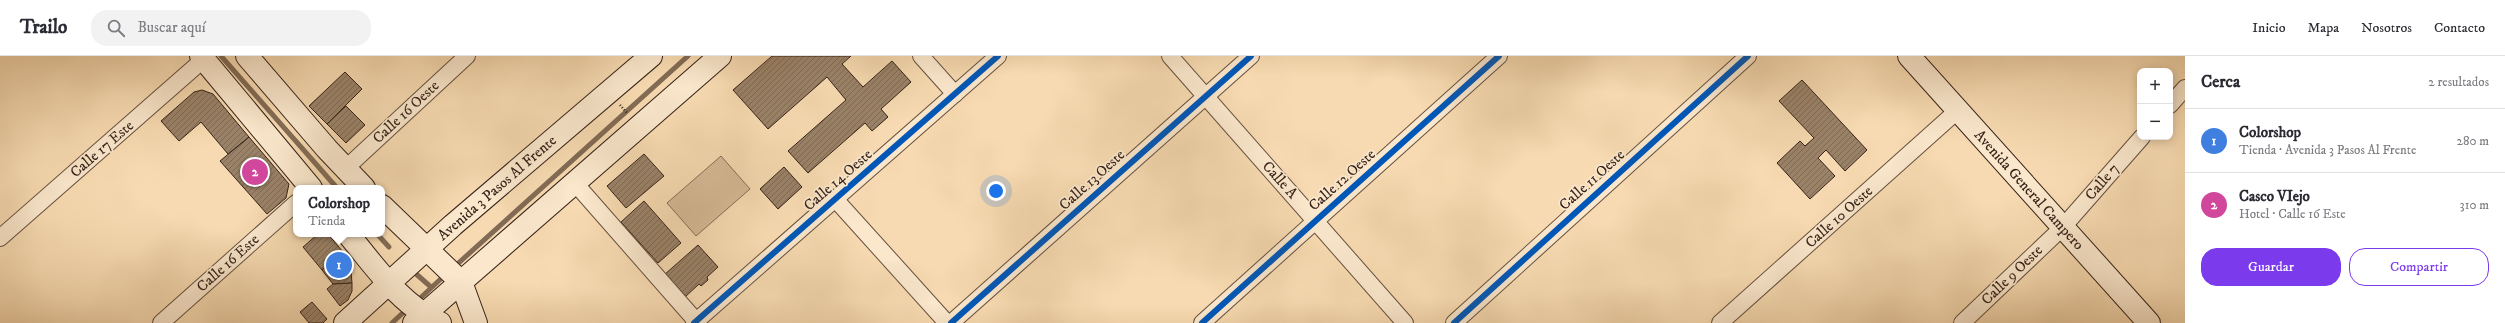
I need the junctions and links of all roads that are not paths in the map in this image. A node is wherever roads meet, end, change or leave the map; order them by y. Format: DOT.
graph roads {
  1 [pos="246,56"];
  2 [pos="467,56"];
  3 [pos="651,56"];
  4 [pos="720,56"];
  5 [pos="921,56"];
  6 [pos="998,56"];
  7 [pos="1170,56"];
  8 [pos="1251,56"];
  9 [pos="1499,56"];
  10 [pos="1748,56"];
  11 [pos="1909,56"];
  12 [pos="202,58"];
  13 [pos="2185,88"];
  14 [pos="955,94"];
  15 [pos="1206,96"];
  16 [pos="2171,104"];
  17 [pos="1957,111"];
  18 [pos="2139,140"];
  19 [pos="345,169"];
  20 [pos="574,182"];
  21 [pos="308,185"];
  22 [pos="361,185"];
  23 [pos="836,200"];
  24 [pos="293,206"];
  25 [pos="385,209"];
  26 [pos="1316,220"];
  27 [pos="2063,227"];
  28 [pos="351,237"];
  29 [pos="0,238"];
  30 [pos="446,268"];
  31 [pos="395,290"];
  32 [pos="424,318"];
  33 [pos="695,322"];
  34 [pos="161,323"];
  35 [pos="345,323"];
  36 [pos="476,323"];
  37 [pos="947,323"];
  38 [pos="951,323"];
  39 [pos="1202,323"];
  40 [pos="1405,323"];
  41 [pos="1454,323"];
  42 [pos="1720,323"];
  43 [pos="1962,323"];
  44 [pos="2149,323"];
  1 -- 19 [label="main road"];
  2 -- 19 [label="street, Calle 16 Oeste"];
  3 -- 30 [label="main road, Avenida 3 Pasos Al Frente"];
  4 -- 20 [label="main road, Avenida 3 Pasos Al Frente"];
  5 -- 14 [label="street"];
  6 -- 14 [label="street, Calle 14 Oeste"];
  7 -- 15 [label="street, Calle A"];
  8 -- 15 [label="street, Calle 13 Oeste"];
  9 -- 26 [label="street, Calle 12 Oeste"];
  10 -- 41 [label="street, Calle 11 Oeste"];
  11 -- 17 [label="main road, Avenida General Campero"];
  12 -- 21 [label="main road"];
  12 -- 29 [label="street, Calle 17 Este"];
  13 -- 16 [label="street"];
  14 -- 23 [label="street, Calle 14 Oeste"];
  15 -- 26 [label="street, Calle A"];
  15 -- 38 [label="street, Calle 13 Oeste"];
  17 -- 27 [label="main road, Avenida General Campero"];
  17 -- 42 [label="street, Calle 10 Oeste"];
  18 -- 27 [label="street, Calle 7"];
  19 -- 22 [label="main road"];
  20 -- 30 [label="main road, Avenida 3 Pasos Al Frente"];
  20 -- 33 [label="street"];
  23 -- 33 [label="street, Calle 14 Oeste"];
  23 -- 37 [label="street"];
  24 -- 34 [label="street, Calle 16 Este"];
  25 -- 30 [label="main road"];
  26 -- 39 [label="street, Calle 12 Oeste"];
  26 -- 40 [label="street, Calle A"];
  27 -- 43 [label="street, Calle 9 Oeste"];
  27 -- 44 [label="main road, Avenida General Campero"];
  28 -- 31 [label="main road"];
  30 -- 31 [label="main road, Avenida 3 Pasos Al Frente"];
  30 -- 32 [label="main road, Avenida 3 Pasos Al Frente"];
  30 -- 36 [label="main road"];
  31 -- 32 [label="main road"];
  31 -- 35 [label="main road, Avenida 3 Pasos Al Frente"];
}
